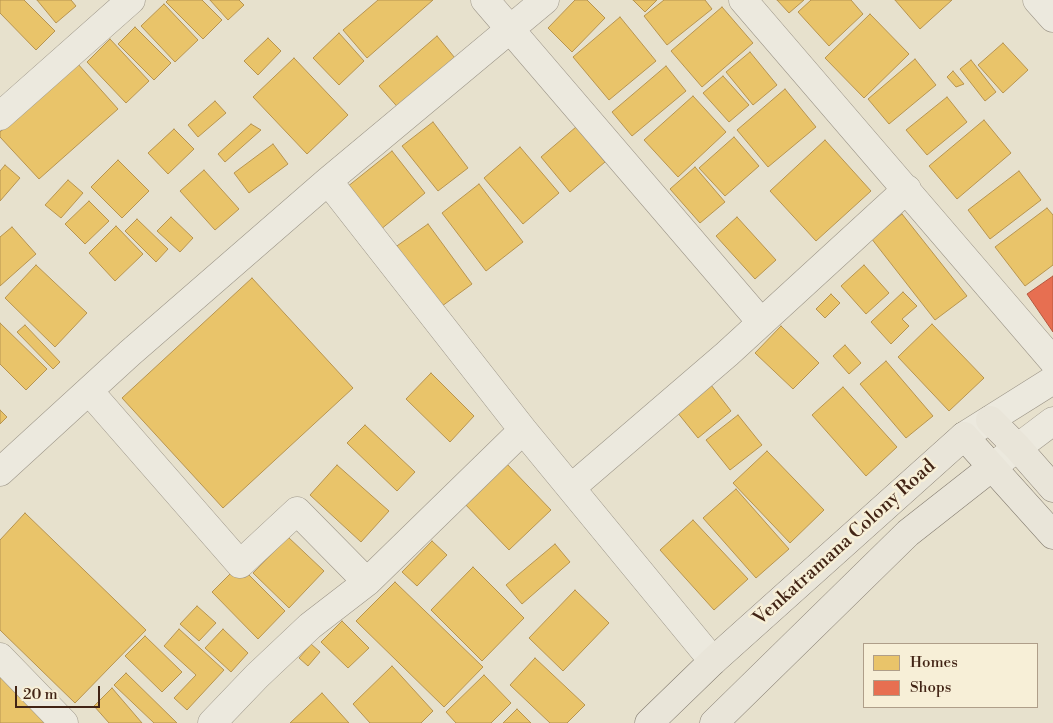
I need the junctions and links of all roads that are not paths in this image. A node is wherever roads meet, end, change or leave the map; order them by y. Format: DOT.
graph roads {
  1 [pos="131,0"];
  2 [pos="485,0"];
  3 [pos="545,0"];
  4 [pos="743,0"];
  5 [pos="1037,0"];
  6 [pos="1053,18"];
  7 [pos="511,29"];
  8 [pos="0,116"];
  9 [pos="328,181"];
  10 [pos="907,189"];
  11 [pos="761,322"];
  12 [pos="1053,361"];
  13 [pos="1053,380"];
  14 [pos="89,390"];
  15 [pos="990,420"];
  16 [pos="1053,421"];
  17 [pos="523,430"];
  18 [pos="964,436"];
  19 [pos="1017,447"];
  20 [pos="992,467"];
  21 [pos="0,472"];
  22 [pos="571,488"];
  23 [pos="1053,488"];
  24 [pos="1053,535"];
  25 [pos="367,582"];
  26 [pos="0,657"];
  27 [pos="713,661"];
  28 [pos="64,723"];
  29 [pos="212,723"];
  30 [pos="649,723"];
  31 [pos="714,723"];
  1 -- 8 [label="street"];
  2 -- 7 [label="street"];
  3 -- 7 [label="street"];
  4 -- 10 [label="street"];
  5 -- 6 [label="street"];
  7 -- 9 [label="street"];
  7 -- 11 [label="street"];
  9 -- 14 [label="street"];
  9 -- 17 [label="street"];
  10 -- 11 [label="street"];
  10 -- 12 [label="street"];
  11 -- 22 [label="street"];
  13 -- 15 [label="street, Venkatramana Colony Road"];
  14 -- 21 [label="street"];
  14 -- 25 [label="street"];
  15 -- 18 [label="street, Venkatramana Colony Road"];
  15 -- 19 [label="main road"];
  16 -- 19 [label="street"];
  17 -- 22 [label="street"];
  17 -- 25 [label="street"];
  18 -- 20 [label="main road"];
  18 -- 27 [label="main road, Venkatramana Colony Road"];
  19 -- 20 [label="street"];
  19 -- 23 [label="main road"];
  20 -- 24 [label="main road"];
  20 -- 31 [label="main road"];
  22 -- 27 [label="street"];
  25 -- 29 [label="street"];
  26 -- 28 [label="street"];
  27 -- 30 [label="main road, Venkatramana Colony Road"];
}
